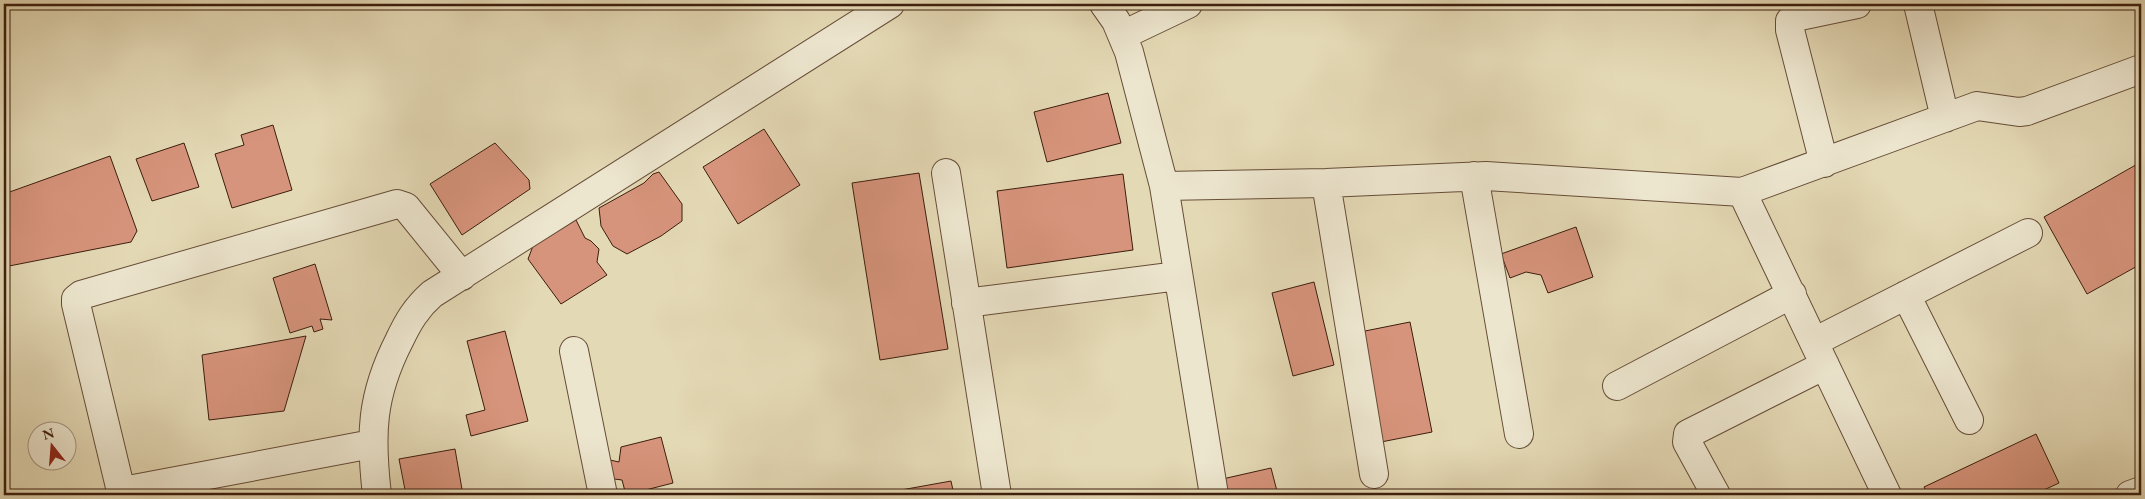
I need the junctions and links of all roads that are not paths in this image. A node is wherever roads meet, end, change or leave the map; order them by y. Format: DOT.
graph roads {
  1 [pos="890,4"];
  2 [pos="1104,4"];
  3 [pos="1188,4"];
  4 [pos="1857,4"];
  5 [pos="1918,4"];
  6 [pos="1123,35"];
  7 [pos="2141,69"];
  8 [pos="1945,118"];
  9 [pos="1824,163"];
  10 [pos="946,173"];
  11 [pos="1474,176"];
  12 [pos="1326,183"];
  13 [pos="1164,186"];
  14 [pos="1742,192"];
  15 [pos="2028,232"];
  16 [pos="462,276"];
  17 [pos="1178,276"];
  18 [pos="1792,294"];
  19 [pos="1906,294"];
  20 [pos="966,303"];
  21 [pos="574,351"];
  22 [pos="1819,353"];
  23 [pos="1617,386"];
  24 [pos="1969,420"];
  25 [pos="1519,434"];
  26 [pos="372,444"];
  27 [pos="1374,474"];
  28 [pos="2141,491"];
  29 [pos="376,495"];
  30 [pos="603,495"];
  31 [pos="997,495"];
  32 [pos="1214,495"];
  33 [pos="1716,495"];
  34 [pos="1888,495"];
  35 [pos="2130,495"];
  1 -- 16 [label="street"];
  2 -- 6 [label="street"];
  3 -- 6 [label="street"];
  4 -- 9 [label="street"];
  5 -- 8 [label="street"];
  6 -- 13 [label="street"];
  7 -- 8 [label="street"];
  8 -- 9 [label="street"];
  9 -- 14 [label="street"];
  10 -- 20 [label="street"];
  11 -- 12 [label="street"];
  11 -- 14 [label="street"];
  11 -- 25 [label="street"];
  12 -- 13 [label="street"];
  12 -- 27 [label="street"];
  13 -- 17 [label="street"];
  14 -- 18 [label="street"];
  15 -- 19 [label="street"];
  16 -- 26 [label="street"];
  16 -- 26 [label="street"];
  17 -- 20 [label="street"];
  17 -- 32 [label="street"];
  18 -- 22 [label="street"];
  18 -- 23 [label="street"];
  19 -- 22 [label="street"];
  19 -- 24 [label="street"];
  20 -- 31 [label="street"];
  21 -- 30 [label="street"];
  22 -- 33 [label="street"];
  22 -- 34 [label="street"];
  26 -- 29 [label="street"];
  28 -- 35 [label="street"];
}
